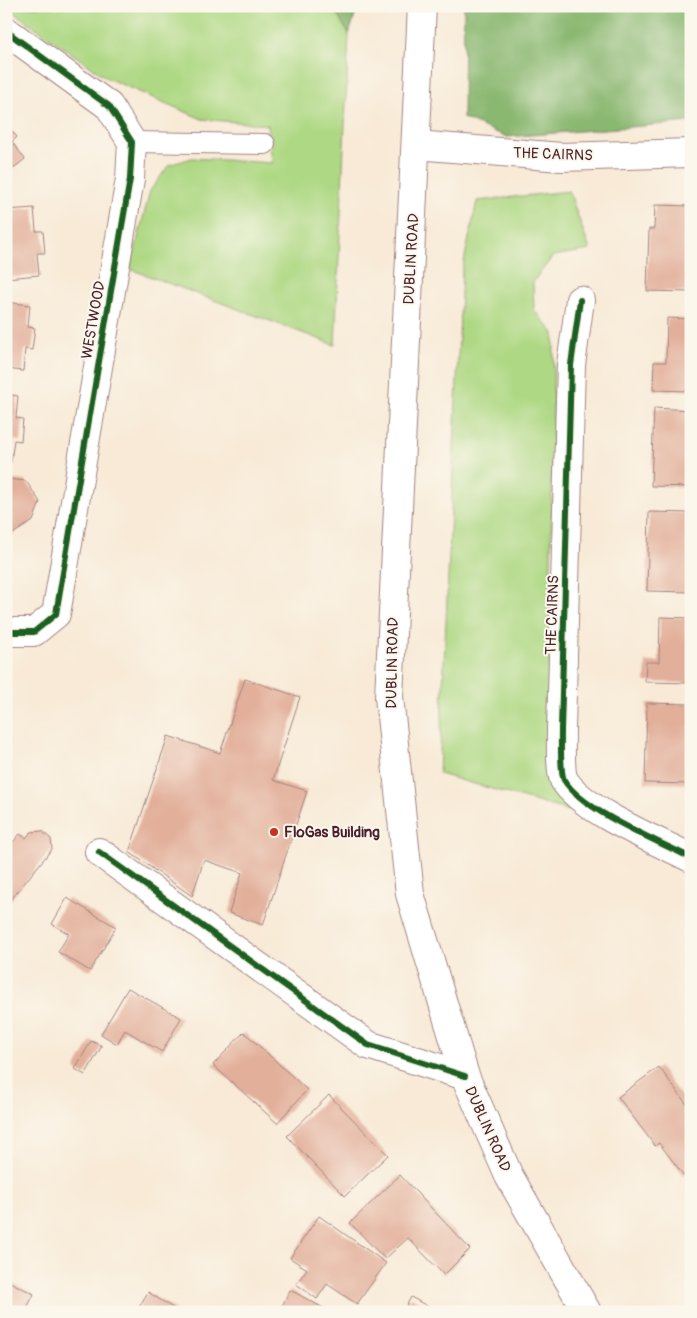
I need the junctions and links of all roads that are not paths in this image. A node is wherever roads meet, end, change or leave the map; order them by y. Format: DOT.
graph roads {
  1 [pos="422,6"];
  2 [pos="6,31"];
  3 [pos="132,142"];
  4 [pos="265,144"];
  5 [pos="416,145"];
  6 [pos="691,152"];
  7 [pos="580,300"];
  8 [pos="6,632"];
  9 [pos="99,852"];
  10 [pos="691,858"];
  11 [pos="465,1076"];
  12 [pos="587,1312"];
  1 -- 5 [label="street, DUBLIN ROAD"];
  2 -- 3 [label="street"];
  3 -- 4 [label="lane"];
  3 -- 8 [label="street, WESTWOOD"];
  5 -- 6 [label="street, THE CAIRNS"];
  5 -- 11 [label="street, DUBLIN ROAD"];
  7 -- 10 [label="street, THE CAIRNS"];
  9 -- 11 [label="street"];
  11 -- 12 [label="street, DUBLIN ROAD"];
}
